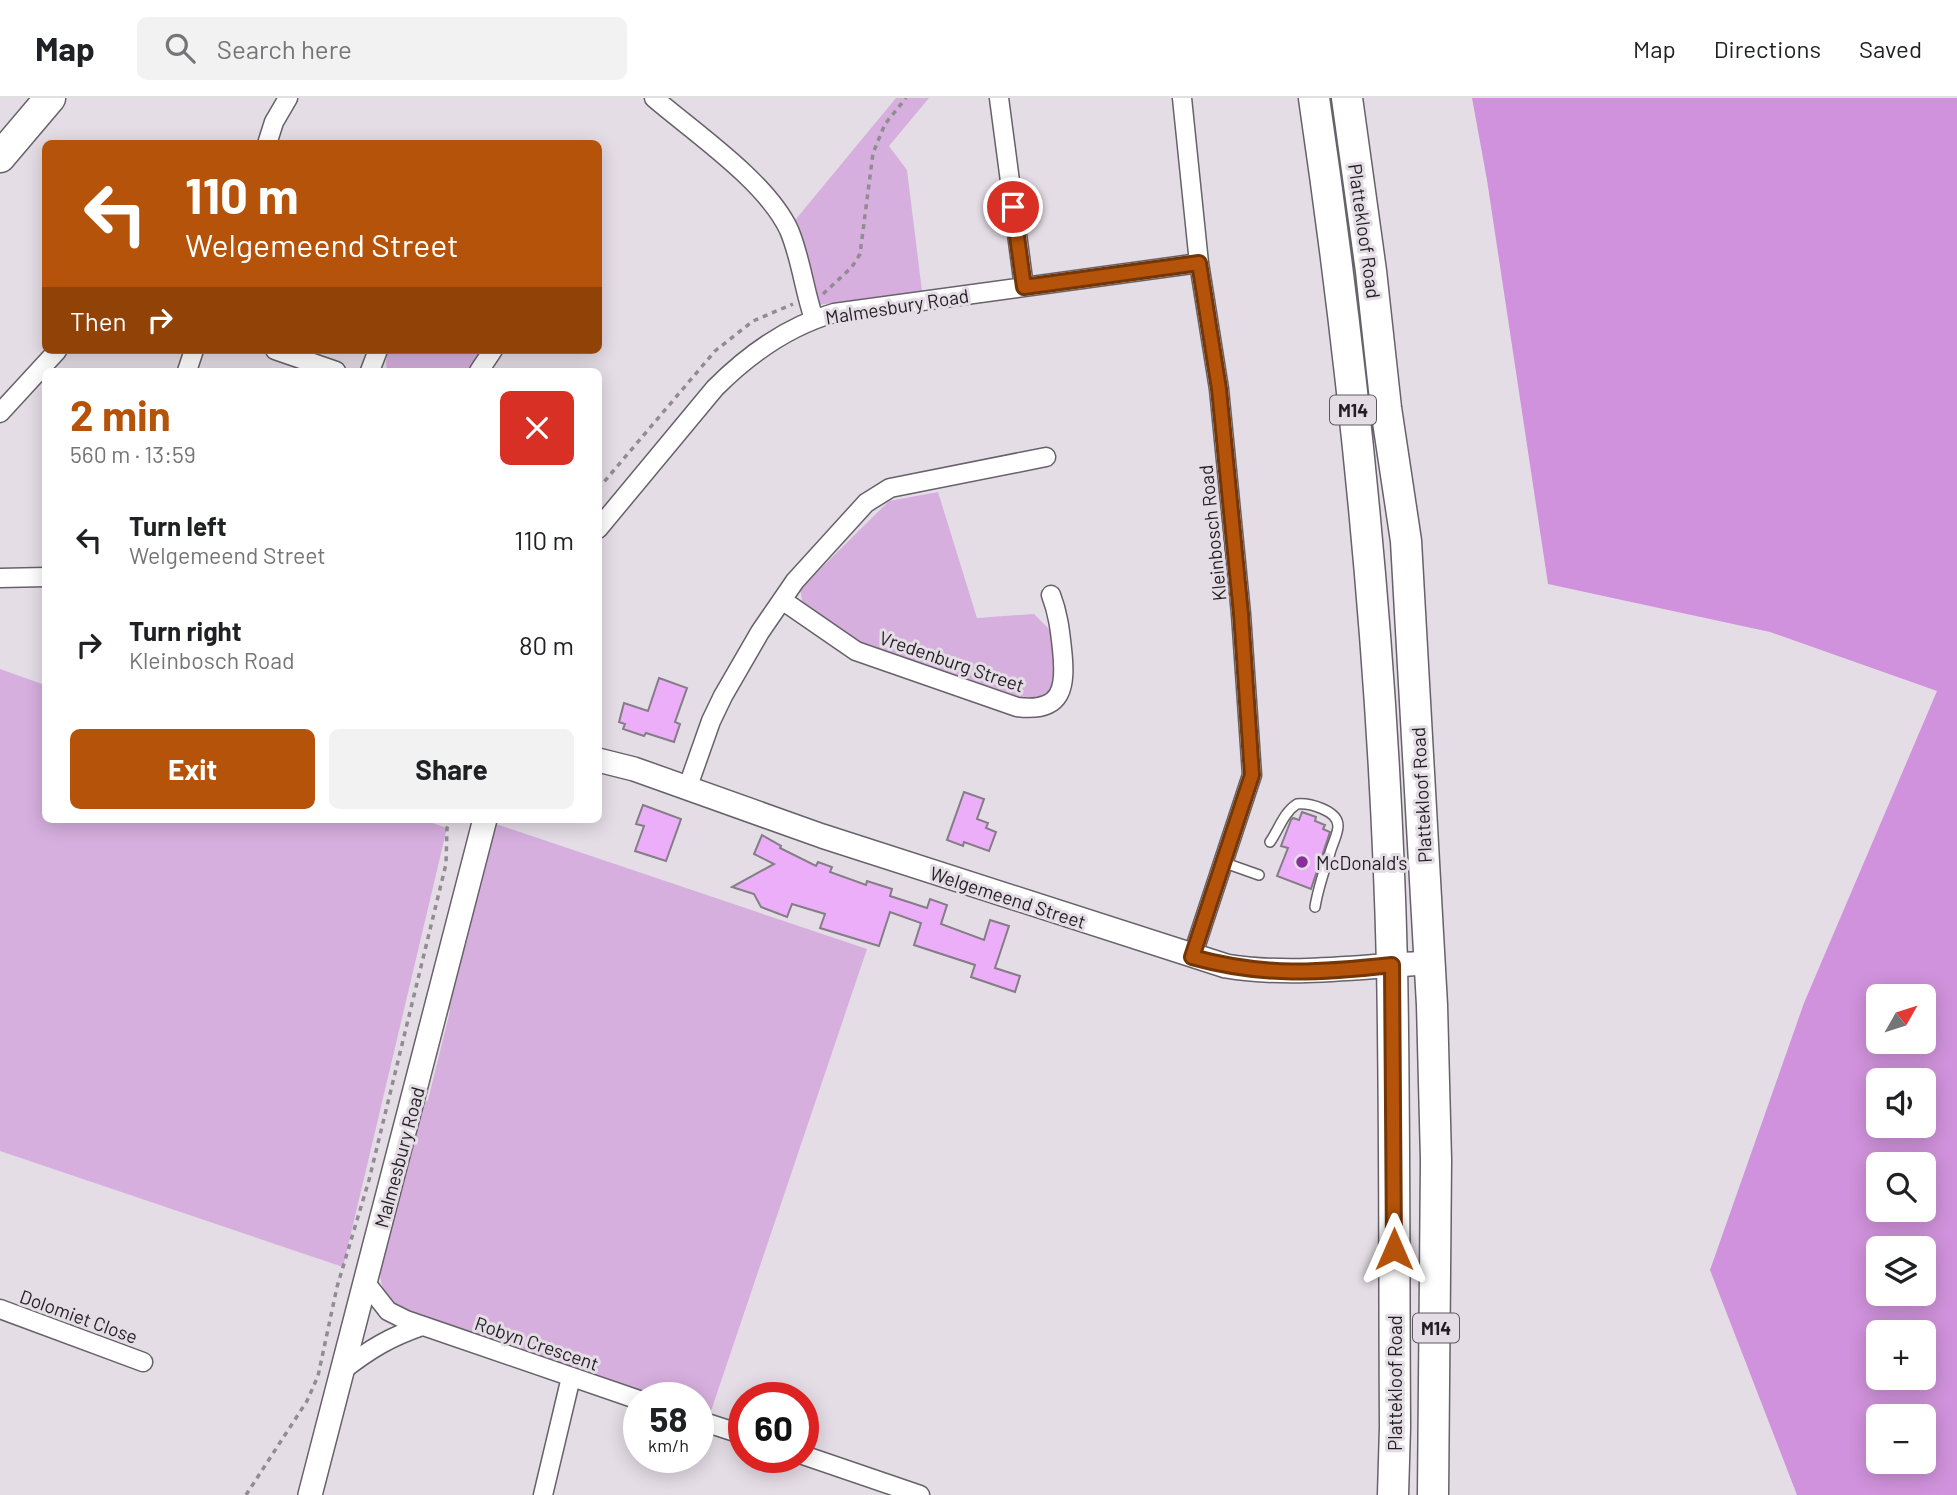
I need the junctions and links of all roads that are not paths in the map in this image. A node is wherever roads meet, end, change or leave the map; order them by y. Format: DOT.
graph roads {
  1 [pos="50,98"];
  2 [pos="288,98"];
  3 [pos="654,98"];
  4 [pos="999,98"];
  5 [pos="1182,98"];
  6 [pos="1314,98"];
  7 [pos="1347,98"];
  8 [pos="268,140"];
  9 [pos="0,157"];
  10 [pos="1199,263"];
  11 [pos="1024,287"];
  12 [pos="814,319"];
  13 [pos="54,354"];
  14 [pos="287,354"];
  15 [pos="327,368"];
  16 [pos="0,412"];
  17 [pos="1046,457"];
  18 [pos="602,524"];
  19 [pos="42,577"];
  20 [pos="0,578"];
  21 [pos="1051,595"];
  22 [pos="782,600"];
  23 [pos="602,761"];
  24 [pos="687,789"];
  25 [pos="484,823"];
  26 [pos="1270,842"];
  27 [pos="1225,863"];
  28 [pos="1259,875"];
  29 [pos="1315,907"];
  30 [pos="1192,957"];
  31 [pos="1429,963"];
  32 [pos="1392,965"];
  33 [pos="366,1283"];
  34 [pos="0,1309"];
  35 [pos="422,1326"];
  36 [pos="143,1362"];
  37 [pos="343,1370"];
  38 [pos="570,1377"];
  39 [pos="623,1395"];
  40 [pos="819,1461"];
  41 [pos="901,1492"];
  42 [pos="310,1495"];
  43 [pos="543,1495"];
  44 [pos="920,1495"];
  45 [pos="1393,1495"];
  46 [pos="1433,1495"];
  1 -- 9 [label="main road"];
  2 -- 8 [label="street"];
  3 -- 12 [label="street"];
  4 -- 11 [label="street"];
  5 -- 10 [label="street, Kleinbosch Road"];
  6 -- 32 [label="main road, Plattekloof Road / M14"];
  7 -- 31 [label="main road, Plattekloof Road / M14"];
  10 -- 11 [label="street, Malmesbury Road"];
  10 -- 27 [label="street, Kleinbosch Road"];
  11 -- 12 [label="street, Malmesbury Road"];
  12 -- 18 [label="street, Malmesbury Road"];
  13 -- 16 [label="street"];
  14 -- 15 [label="street"];
  17 -- 22 [label="street"];
  19 -- 20 [label="street"];
  21 -- 22 [label="street, Vredenburg Street"];
  22 -- 24 [label="street"];
  23 -- 24 [label="street, Welgemeend Street"];
  24 -- 30 [label="street, Welgemeend Street"];
  25 -- 33 [label="street, Malmesbury Road"];
  26 -- 29 [label="lane"];
  27 -- 28 [label="lane"];
  27 -- 30 [label="street, Kleinbosch Road"];
  30 -- 32 [label="street, Welgemeend Street"];
  31 -- 32 [label="street, Welgemeend Street"];
  31 -- 46 [label="main road, Plattekloof Road / M14"];
  32 -- 45 [label="main road, Plattekloof Road / M14"];
  33 -- 35 [label="street, Robyn Crescent"];
  33 -- 37 [label="street, Malmesbury Road"];
  34 -- 36 [label="street, Dolomiet Close"];
  35 -- 37 [label="street"];
  35 -- 38 [label="street, Robyn Crescent"];
  37 -- 42 [label="street, Malmesbury Road"];
  38 -- 39 [label="street, Robyn Crescent"];
  38 -- 43 [label="street"];
  40 -- 41 [label="street"];
  41 -- 44 [label="street"];
}
